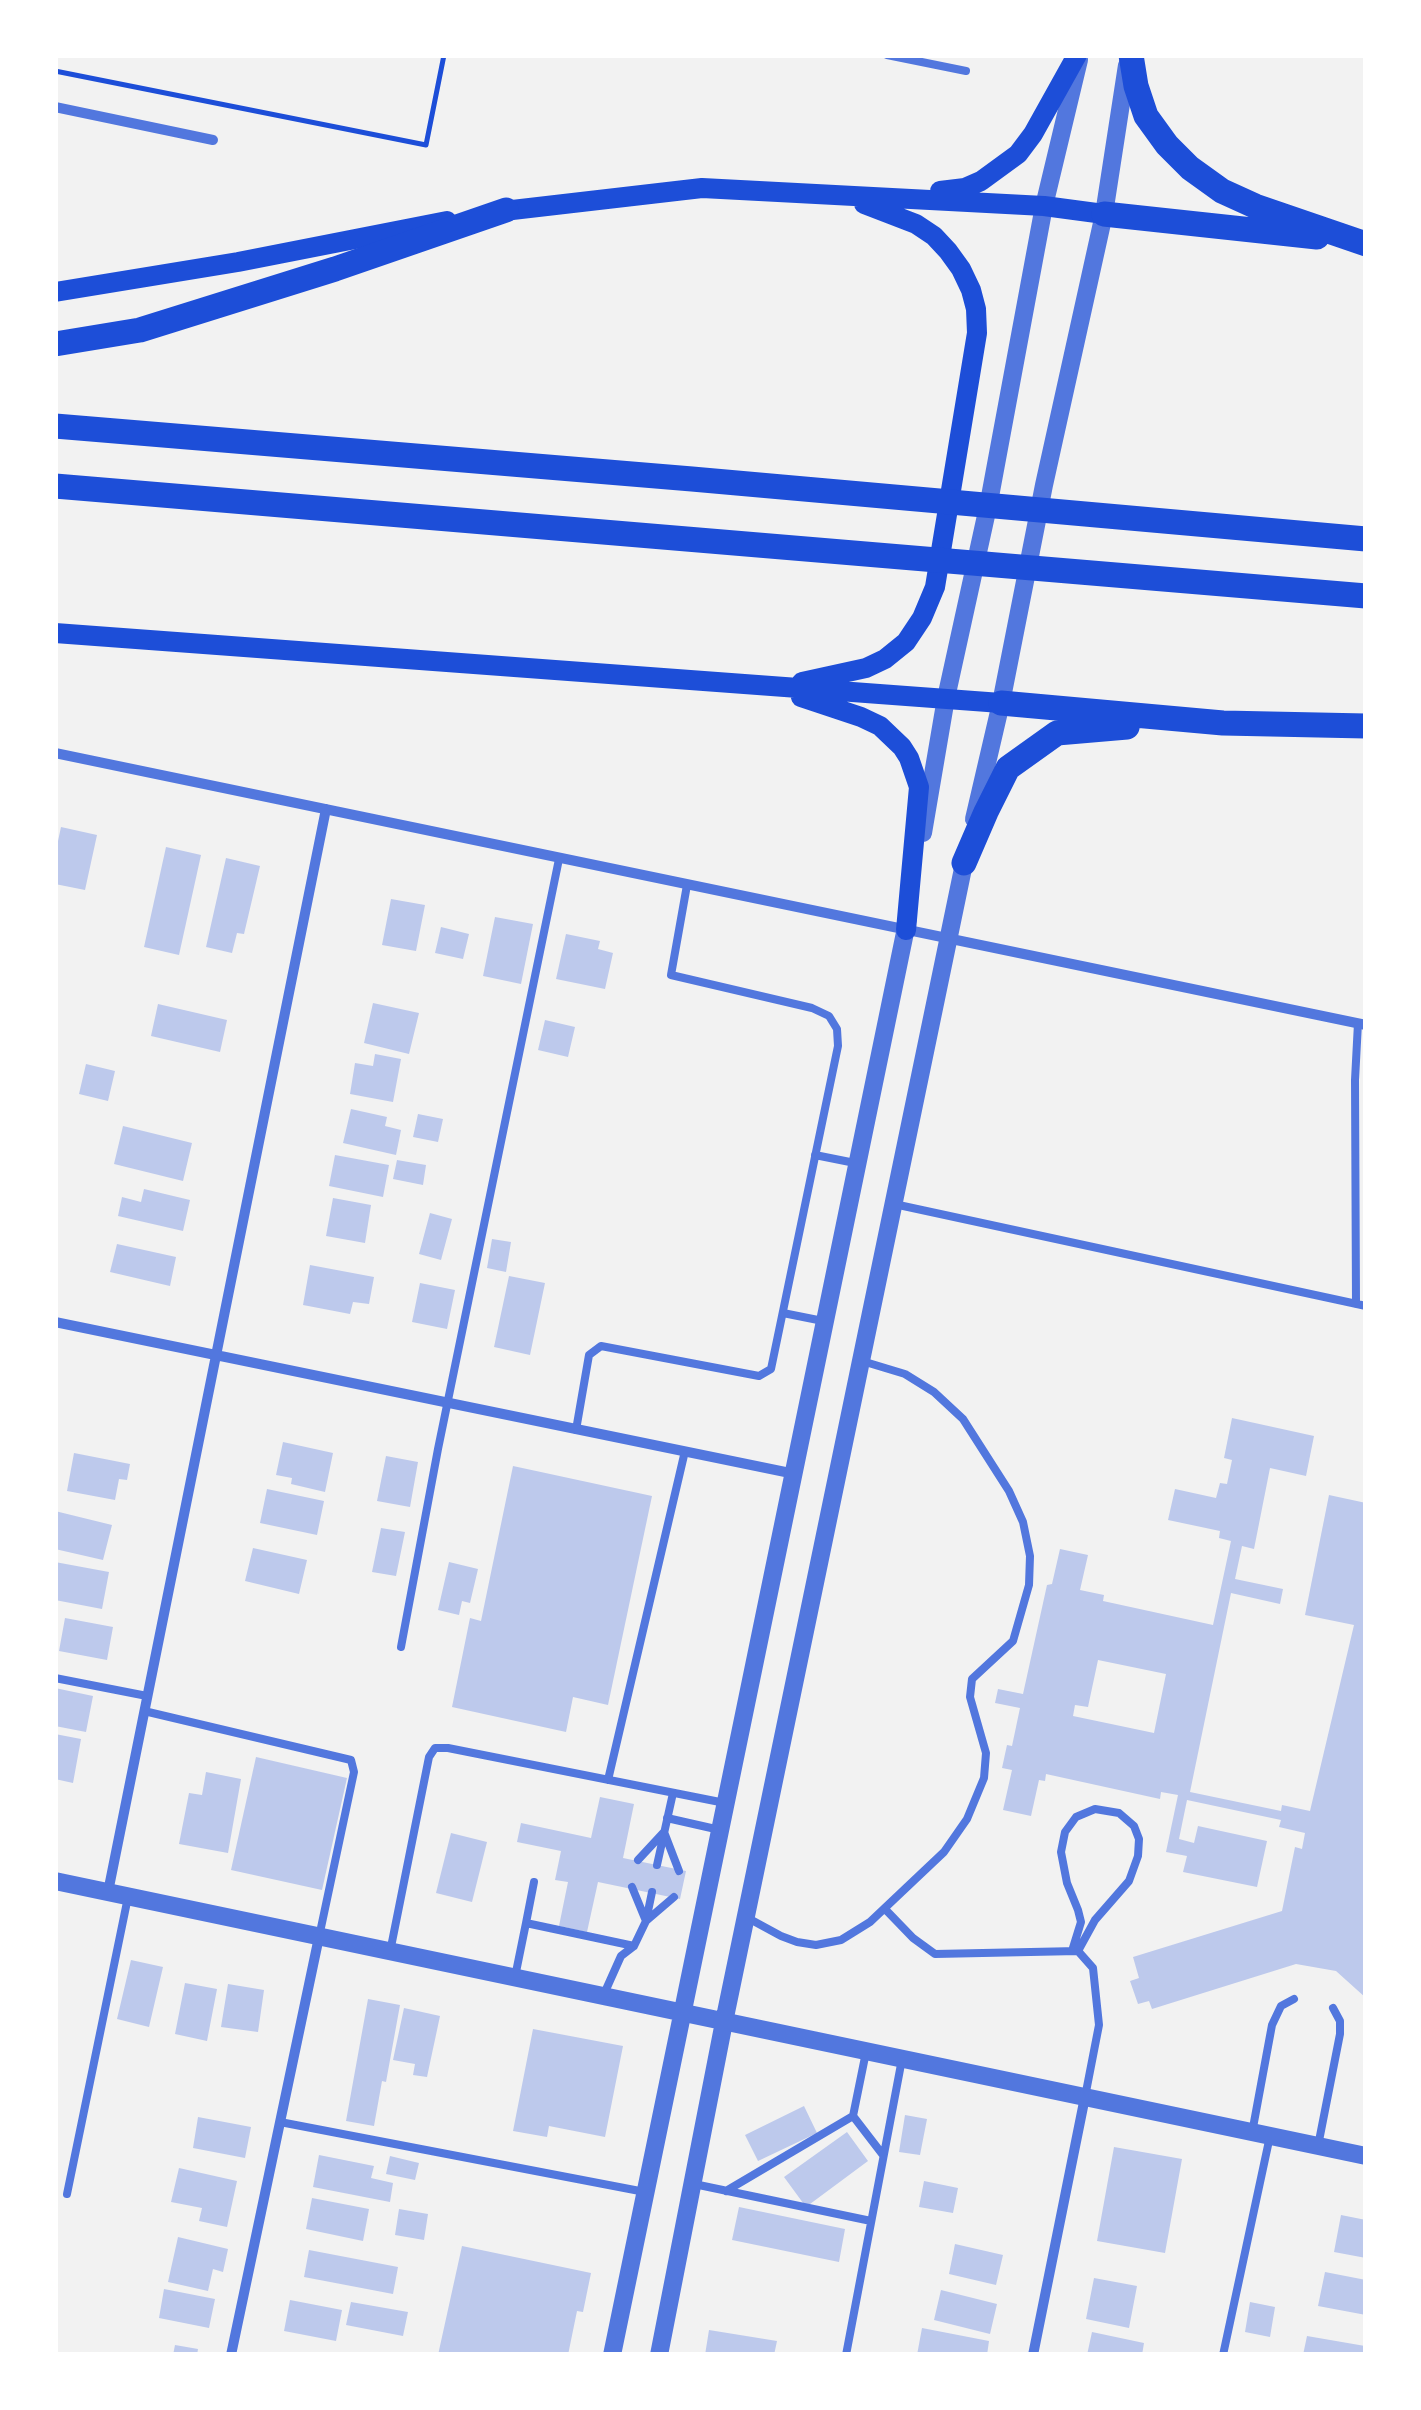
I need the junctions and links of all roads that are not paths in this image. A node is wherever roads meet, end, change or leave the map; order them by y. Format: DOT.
graph roads {
  1 [pos="887,55"];
  2 [pos="1079,55"];
  3 [pos="1130,55"];
  4 [pos="966,71"];
  5 [pos="55,108"];
  6 [pos="213,140"];
  7 [pos="844,196"];
  8 [pos="1044,206"];
  9 [pos="506,210"];
  10 [pos="1104,214"];
  11 [pos="1366,246"];
  12 [pos="55,292"];
  13 [pos="55,344"];
  14 [pos="55,426"];
  15 [pos="55,486"];
  16 [pos="1366,539"];
  17 [pos="1366,596"];
  18 [pos="55,633"];
  19 [pos="776,688"];
  20 [pos="946,698"];
  21 [pos="1000,703"];
  22 [pos="1223,722"];
  23 [pos="1366,726"];
  24 [pos="55,753"];
  25 [pos="326,809"];
  26 [pos="560,859"];
  27 [pos="964,863"];
  28 [pos="687,885"];
  29 [pos="906,930"];
  30 [pos="948,938"];
  31 [pos="1362,1024"];
  32 [pos="815,1155"];
  33 [pos="858,1163"];
  34 [pos="894,1204"];
  35 [pos="1361,1305"];
  36 [pos="783,1314"];
  37 [pos="55,1322"];
  38 [pos="826,1322"];
  39 [pos="215,1356"];
  40 [pos="862,1361"];
  41 [pos="448,1404"];
  42 [pos="576,1430"];
  43 [pos="685,1452"];
  44 [pos="795,1474"];
  45 [pos="401,1647"];
  46 [pos="55,1678"];
  47 [pos="147,1696"];
  48 [pos="144,1712"];
  49 [pos="608,1780"];
  50 [pos="673,1793"];
  51 [pos="726,1803"];
  52 [pos="668,1818"];
  53 [pos="720,1830"];
  54 [pos="664,1832"];
  55 [pos="638,1860"];
  56 [pos="658,1866"];
  57 [pos="679,1871"];
  58 [pos="55,1881"];
  59 [pos="534,1882"];
  60 [pos="632,1887"];
  61 [pos="108,1892"];
  62 [pos="652,1892"];
  63 [pos="128,1897"];
  64 [pos="674,1898"];
  65 [pos="886,1909"];
  66 [pos="746,1917"];
  67 [pos="646,1921"];
  68 [pos="526,1923"];
  69 [pos="319,1937"];
  70 [pos="634,1946"];
  71 [pos="1075,1950"];
  72 [pos="390,1952"];
  73 [pos="515,1978"];
  74 [pos="603,1997"];
  75 [pos="1294,1998"];
  76 [pos="1333,2008"];
  77 [pos="681,2013"];
  78 [pos="724,2022"];
  79 [pos="866,2052"];
  80 [pos="902,2059"];
  81 [pos="1084,2097"];
  82 [pos="854,2116"];
  83 [pos="280,2122"];
  84 [pos="1261,2135"];
  85 [pos="1318,2146"];
  86 [pos="884,2155"];
  87 [pos="1366,2156"];
  88 [pos="692,2184"];
  89 [pos="726,2191"];
  90 [pos="645,2192"];
  91 [pos="67,2194"];
  92 [pos="871,2220"];
  93 [pos="231,2355"];
  94 [pos="612,2355"];
  95 [pos="658,2355"];
  96 [pos="846,2355"];
  97 [pos="1033,2355"];
  98 [pos="1223,2355"];
  1 -- 4 [label="lane"];
  2 -- 7 [label="main road"];
  2 -- 8 [label="street"];
  3 -- 10 [label="street"];
  3 -- 11 [label="highway"];
  5 -- 6 [label="street"];
  7 -- 8 [label="main road"];
  7 -- 9 [label="main road"];
  7 -- 19 [label="main road"];
  8 -- 10 [label="main road"];
  8 -- 20 [label="street"];
  9 -- 12 [label="main road"];
  9 -- 13 [label="highway"];
  10 -- 11 [label="highway"];
  10 -- 21 [label="street"];
  14 -- 16 [label="highway"];
  15 -- 17 [label="highway"];
  18 -- 19 [label="main road"];
  19 -- 20 [label="main road"];
  19 -- 29 [label="main road"];
  20 -- 21 [label="main road"];
  20 -- 29 [label="street"];
  21 -- 22 [label="highway"];
  21 -- 27 [label="street"];
  22 -- 23 [label="highway"];
  22 -- 27 [label="highway"];
  24 -- 25 [label="street"];
  25 -- 26 [label="street"];
  25 -- 39 [label="street"];
  26 -- 28 [label="street"];
  26 -- 41 [label="lane"];
  27 -- 30 [label="street"];
  28 -- 29 [label="street"];
  28 -- 32 [label="lane"];
  29 -- 30 [label="street"];
  29 -- 33 [label="street"];
  30 -- 31 [label="street"];
  30 -- 34 [label="street"];
  31 -- 35 [label="lane"];
  32 -- 33 [label="lane"];
  32 -- 36 [label="lane"];
  33 -- 38 [label="street"];
  34 -- 35 [label="lane"];
  34 -- 40 [label="street"];
  36 -- 38 [label="lane"];
  36 -- 42 [label="lane"];
  37 -- 39 [label="street"];
  38 -- 44 [label="street"];
  39 -- 41 [label="street"];
  39 -- 47 [label="street"];
  40 -- 65 [label="lane"];
  40 -- 66 [label="street"];
  41 -- 42 [label="street"];
  41 -- 45 [label="lane"];
  42 -- 43 [label="street"];
  43 -- 44 [label="street"];
  43 -- 49 [label="lane"];
  44 -- 51 [label="street"];
  46 -- 47 [label="lane"];
  47 -- 48 [label="street"];
  48 -- 61 [label="street"];
  48 -- 69 [label="lane"];
  49 -- 50 [label="lane"];
  49 -- 72 [label="lane"];
  50 -- 51 [label="lane"];
  50 -- 52 [label="lane"];
  51 -- 53 [label="street"];
  52 -- 53 [label="lane"];
  52 -- 54 [label="lane"];
  53 -- 77 [label="street"];
  54 -- 55 [label="lane"];
  54 -- 56 [label="lane"];
  54 -- 57 [label="lane"];
  58 -- 61 [label="street"];
  59 -- 68 [label="lane"];
  60 -- 67 [label="lane"];
  61 -- 63 [label="street"];
  62 -- 67 [label="lane"];
  63 -- 69 [label="street"];
  63 -- 91 [label="lane"];
  64 -- 67 [label="lane"];
  65 -- 66 [label="lane"];
  65 -- 71 [label="lane"];
  66 -- 78 [label="street"];
  67 -- 70 [label="lane"];
  68 -- 70 [label="lane"];
  68 -- 73 [label="lane"];
  69 -- 72 [label="street"];
  69 -- 83 [label="street"];
  70 -- 74 [label="lane"];
  71 -- 71 [label="lane"];
  71 -- 81 [label="lane"];
  72 -- 73 [label="street"];
  73 -- 74 [label="street"];
  74 -- 77 [label="street"];
  75 -- 84 [label="lane"];
  76 -- 85 [label="lane"];
  77 -- 78 [label="street"];
  77 -- 90 [label="street"];
  78 -- 79 [label="street"];
  78 -- 88 [label="street"];
  79 -- 80 [label="street"];
  79 -- 82 [label="lane"];
  80 -- 81 [label="street"];
  80 -- 86 [label="lane"];
  81 -- 84 [label="street"];
  81 -- 97 [label="street"];
  82 -- 86 [label="lane"];
  82 -- 89 [label="lane"];
  83 -- 90 [label="lane"];
  83 -- 93 [label="street"];
  84 -- 85 [label="street"];
  84 -- 98 [label="lane"];
  85 -- 87 [label="street"];
  86 -- 92 [label="lane"];
  88 -- 89 [label="lane"];
  88 -- 95 [label="street"];
  89 -- 92 [label="lane"];
  90 -- 94 [label="street"];
  92 -- 96 [label="lane"];
}
